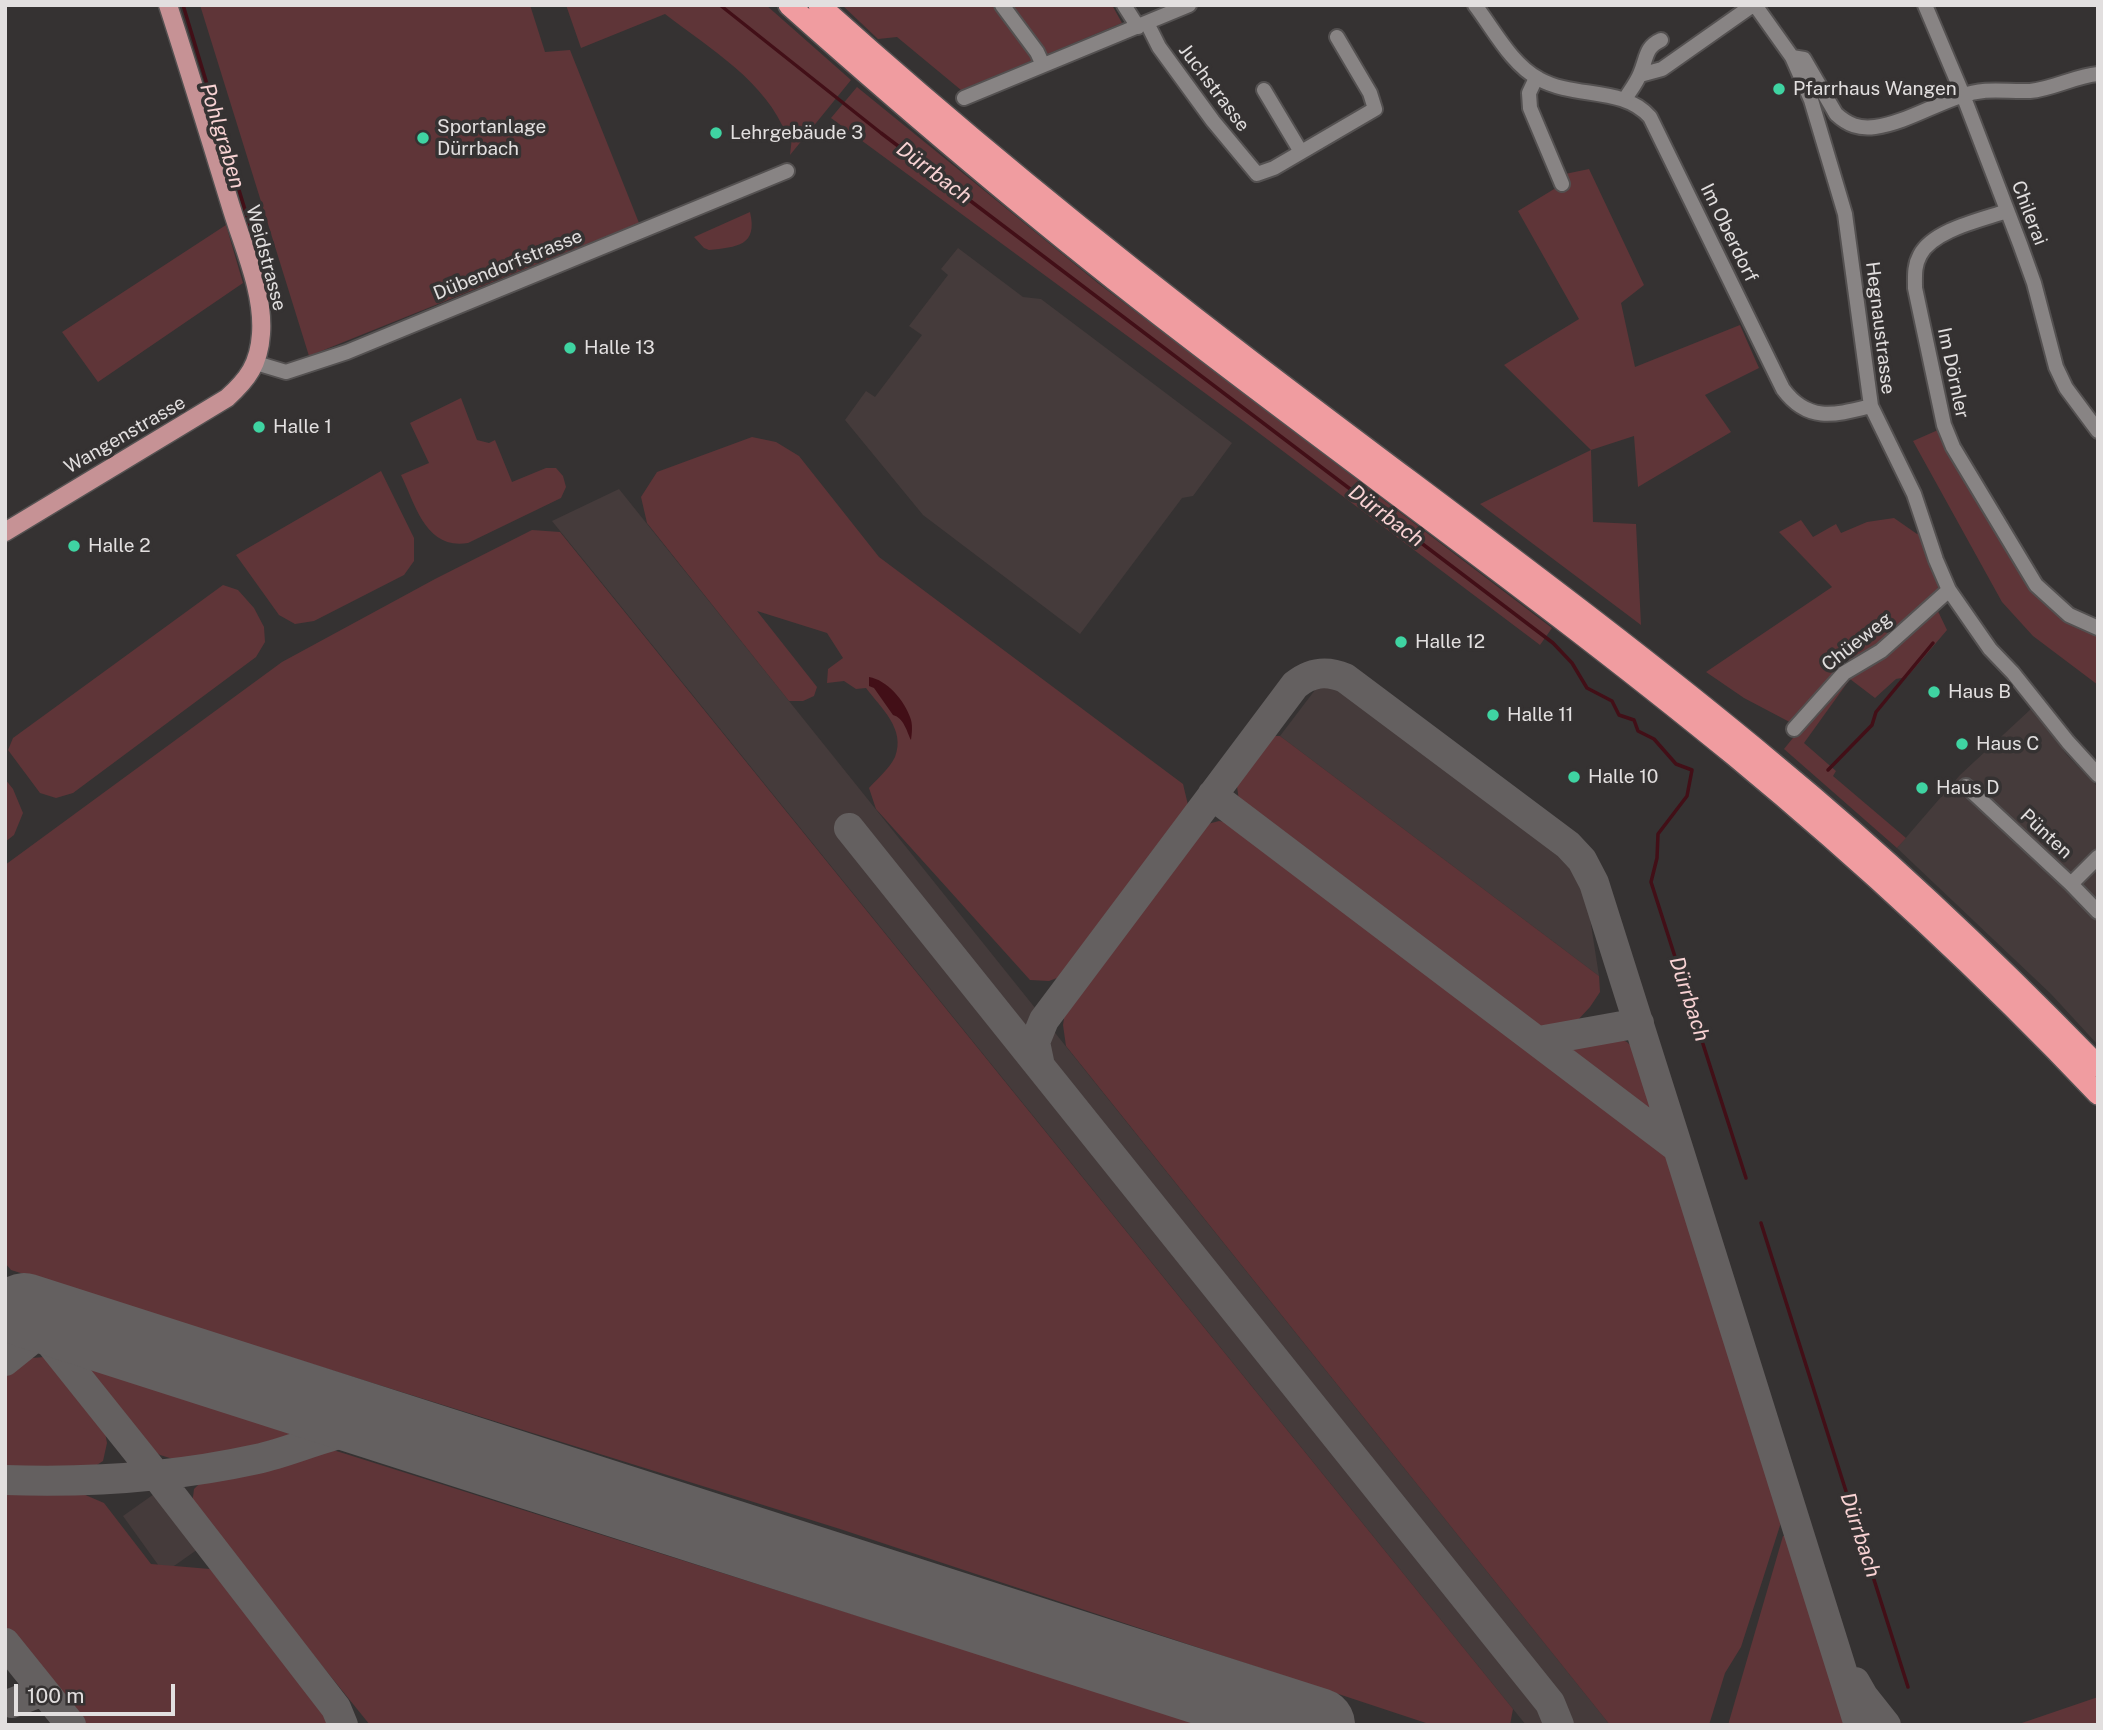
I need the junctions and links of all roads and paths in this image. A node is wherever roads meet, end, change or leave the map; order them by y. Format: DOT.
graph roads {
  1 [pos="168,5"];
  2 [pos="789,5"];
  3 [pos="819,5"];
  4 [pos="1002,5"];
  5 [pos="1124,5"];
  6 [pos="1189,5"];
  7 [pos="1475,5"];
  8 [pos="1754,5"];
  9 [pos="1925,5"];
  10 [pos="1142,25"];
  11 [pos="1337,37"];
  12 [pos="1661,40"];
  13 [pos="1791,57"];
  14 [pos="1043,65"];
  15 [pos="1640,75"];
  16 [pos="2094,75"];
  17 [pos="1536,78"];
  18 [pos="1264,90"];
  19 [pos="2098,90"];
  20 [pos="1963,95"];
  21 [pos="964,98"];
  22 [pos="1625,99"];
  23 [pos="1301,152"];
  24 [pos="788,171"];
  25 [pos="1562,184"];
  26 [pos="2007,211"];
  27 [pos="256,363"];
  28 [pos="1871,406"];
  29 [pos="2098,431"];
  30 [pos="5,532"];
  31 [pos="1949,590"];
  32 [pos="2098,628"];
  33 [pos="1794,729"];
  34 [pos="2098,775"];
  35 [pos="1966,786"];
  36 [pos="2098,857"];
  37 [pos="2071,884"];
  38 [pos="2098,912"];
  39 [pos="2098,1066"];
  40 [pos="2098,1094"];
  1 -- 27 [label="main road, Weidstrasse"];
  2 -- 40 [label="highway"];
  3 -- 39 [label="highway"];
  4 -- 14 [label="street"];
  5 -- 10 [label="street, Juchstrasse"];
  6 -- 10 [label="street"];
  7 -- 17 [label="street"];
  8 -- 13 [label="street, Hegnaustrasse"];
  8 -- 15 [label="street"];
  9 -- 20 [label="street, Chilerai"];
  10 -- 14 [label="street"];
  10 -- 23 [label="street, Juchstrasse"];
  11 -- 23 [label="street"];
  12 -- 15 [label="street"];
  13 -- 20 [label="street"];
  13 -- 28 [label="street, Hegnaustrasse"];
  14 -- 21 [label="street"];
  15 -- 22 [label="street"];
  16 -- 19 [label="street"];
  16 -- 20 [label="street"];
  17 -- 22 [label="street"];
  17 -- 25 [label="street"];
  18 -- 23 [label="street"];
  20 -- 26 [label="street, Chilerai"];
  22 -- 28 [label="street, Im Oberdorf"];
  24 -- 27 [label="street, Dübendorfstrasse"];
  26 -- 29 [label="street, Chilerai"];
  26 -- 32 [label="street, Im Dörnler"];
  27 -- 30 [label="main road, Wangenstrasse"];
  28 -- 31 [label="street, Hegnaustrasse"];
  31 -- 33 [label="street, Chüeweg"];
  31 -- 34 [label="street, Hegnaustrasse"];
  35 -- 37 [label="street, Pünten"];
  36 -- 37 [label="street, Pünten"];
  37 -- 38 [label="street"];
}
